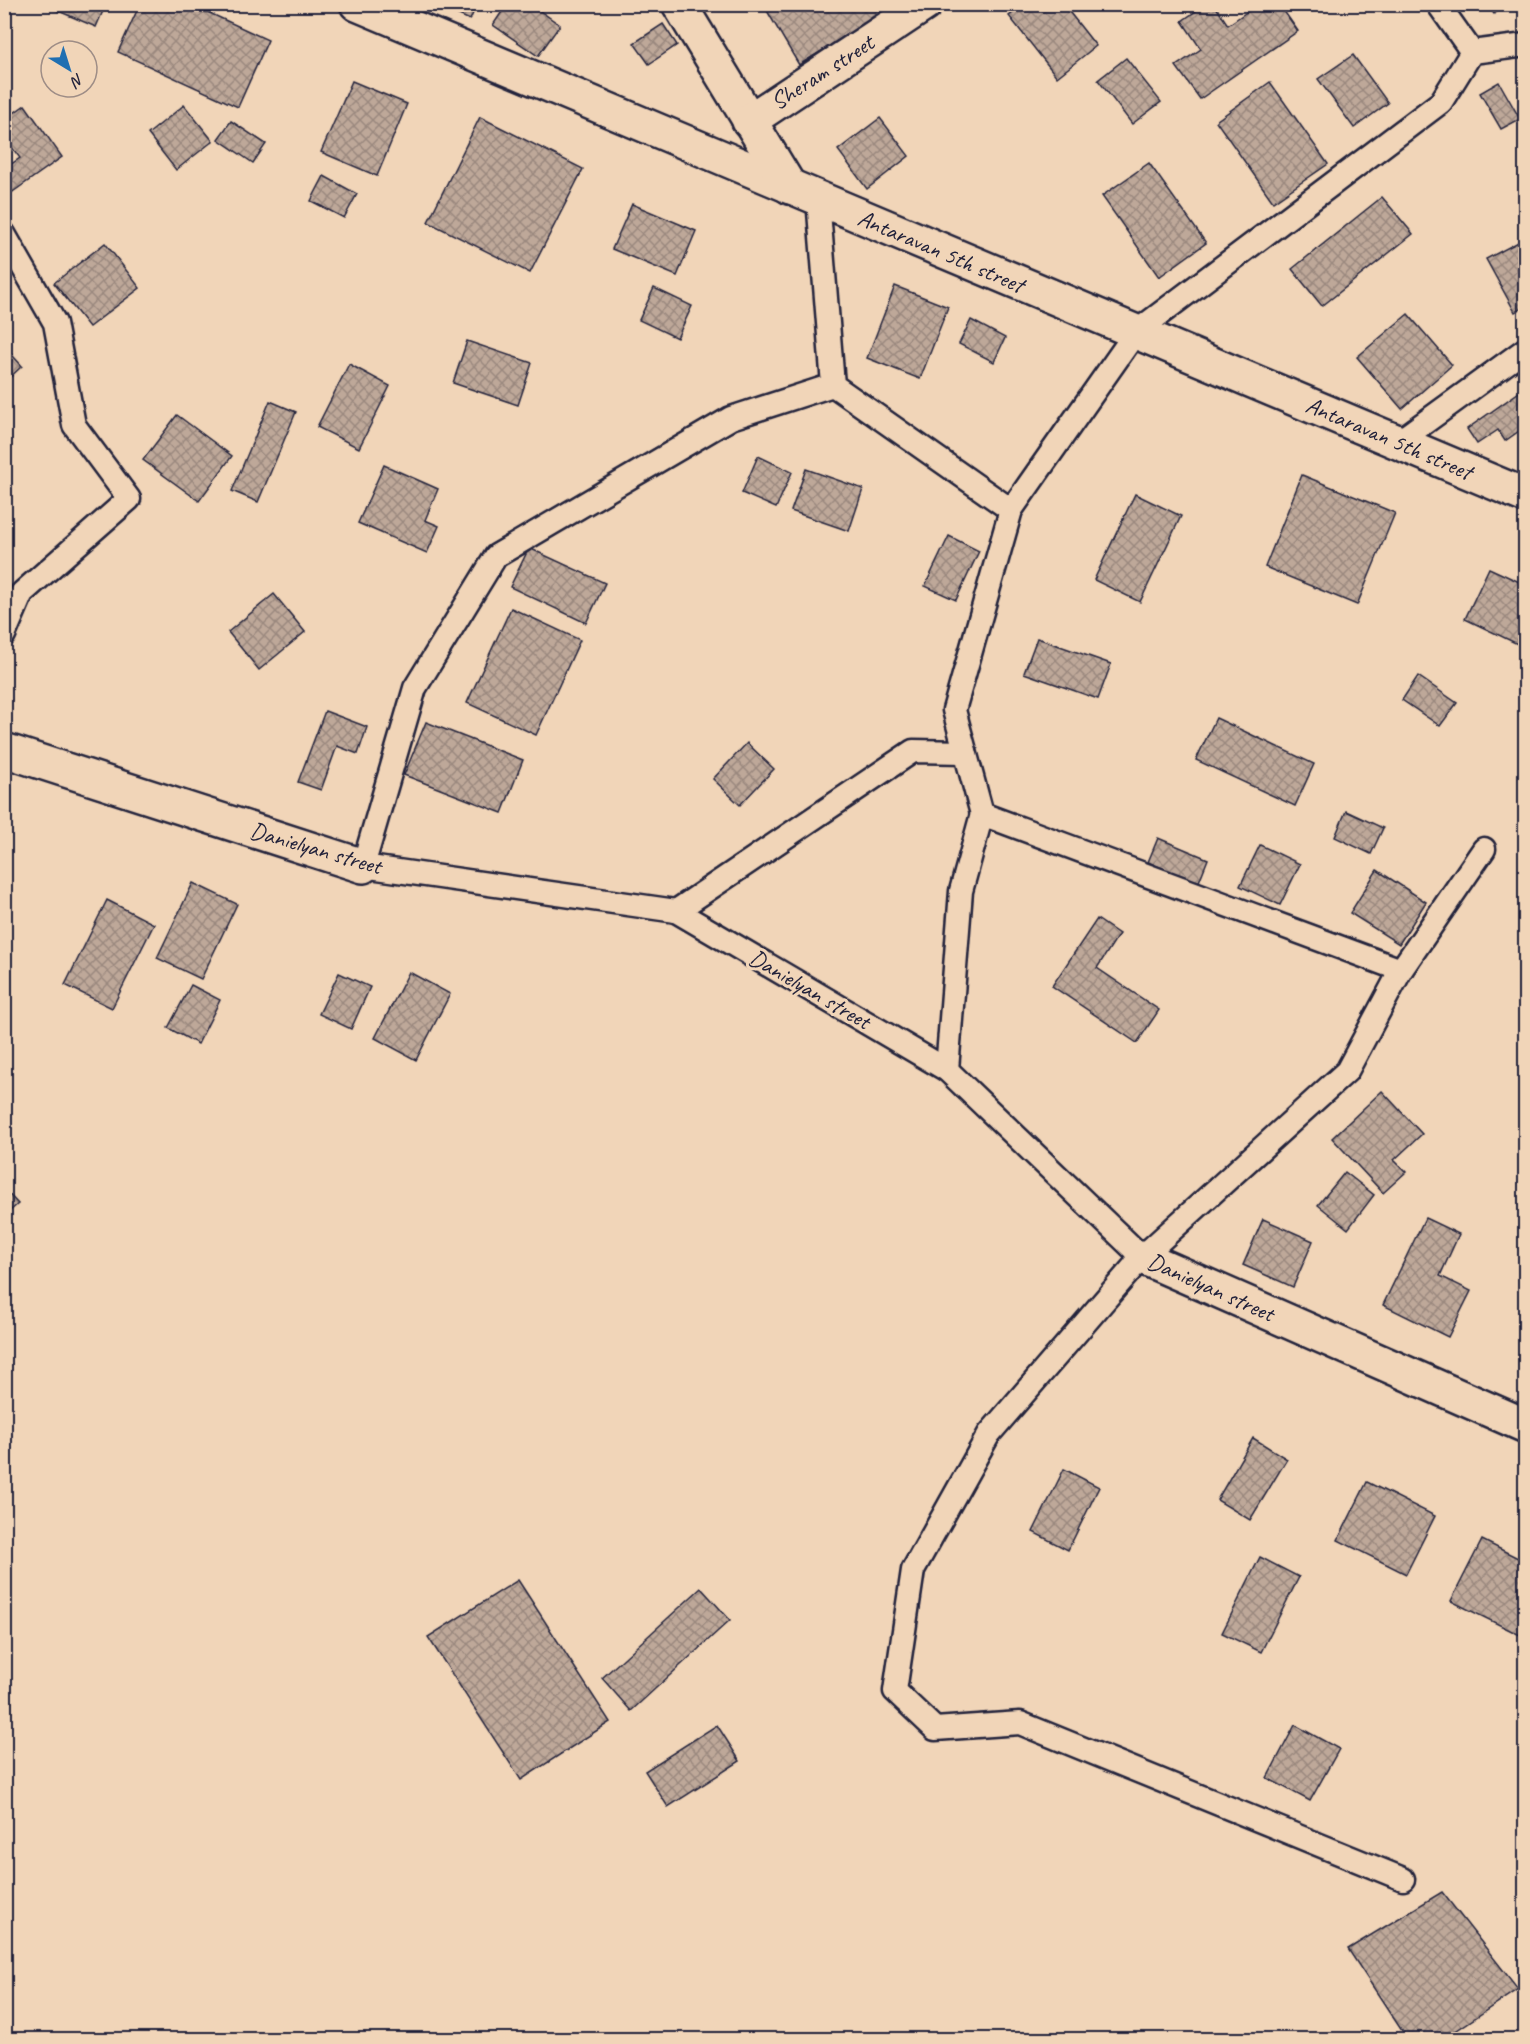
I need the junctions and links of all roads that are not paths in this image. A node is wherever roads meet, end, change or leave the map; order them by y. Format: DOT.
graph roads {
  1 [pos="357,4"];
  2 [pos="679,4"];
  3 [pos="925,4"];
  4 [pos="1438,4"];
  5 [pos="1526,45"];
  6 [pos="1472,52"];
  7 [pos="749,121"];
  8 [pos="804,193"];
  9 [pos="4,234"];
  10 [pos="1136,332"];
  11 [pos="1526,349"];
  12 [pos="833,384"];
  13 [pos="1398,442"];
  14 [pos="1526,496"];
  15 [pos="1011,510"];
  16 [pos="4,635"];
  17 [pos="4,750"];
  18 [pos="965,752"];
  19 [pos="982,814"];
  20 [pos="1484,849"];
  21 [pos="363,866"];
  22 [pos="676,911"];
  23 [pos="1401,970"];
  24 [pos="947,1070"];
  25 [pos="1142,1257"];
  26 [pos="1526,1426"];
  27 [pos="1403,1879"];
  1 -- 8 [label="street, Antaravan 5th street"];
  2 -- 7 [label="street, Sheram street"];
  3 -- 7 [label="street, Sheram street"];
  4 -- 6 [label="lane"];
  5 -- 6 [label="lane"];
  6 -- 10 [label="lane"];
  7 -- 8 [label="street, Sheram street"];
  8 -- 10 [label="street, Antaravan 5th street"];
  8 -- 12 [label="lane"];
  9 -- 16 [label="lane"];
  10 -- 13 [label="street, Antaravan 5th street"];
  10 -- 15 [label="lane"];
  11 -- 13 [label="lane"];
  12 -- 15 [label="lane"];
  12 -- 21 [label="lane"];
  13 -- 14 [label="street, Antaravan 5th street"];
  15 -- 18 [label="lane"];
  17 -- 21 [label="street, Danielyan street"];
  18 -- 19 [label="lane"];
  18 -- 22 [label="lane"];
  19 -- 23 [label="lane"];
  19 -- 24 [label="lane"];
  20 -- 23 [label="lane"];
  21 -- 22 [label="lane, Danielyan street"];
  22 -- 24 [label="lane, Danielyan street"];
  23 -- 25 [label="lane"];
  24 -- 25 [label="lane, Danielyan street"];
  25 -- 26 [label="street, Danielyan street"];
  25 -- 27 [label="lane"];
}
